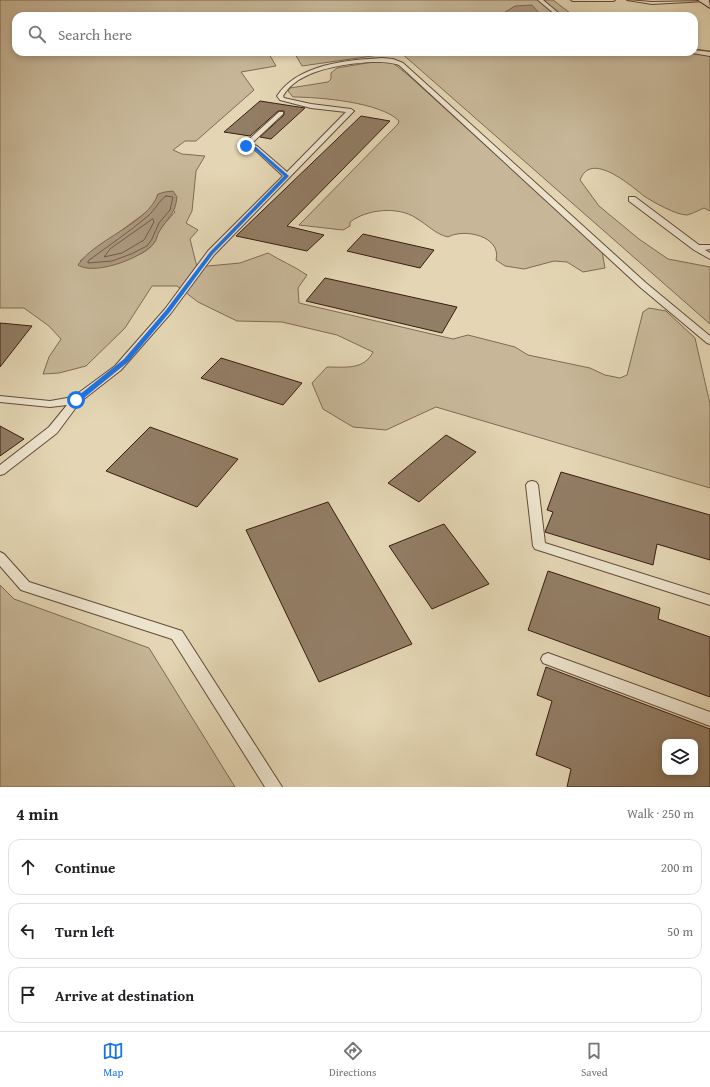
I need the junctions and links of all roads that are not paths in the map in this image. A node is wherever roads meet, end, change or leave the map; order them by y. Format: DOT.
graph roads {
  1 [pos="540,0"];
  2 [pos="573,0"];
  3 [pos="613,0"];
  4 [pos="629,0"];
  5 [pos="656,0"];
  6 [pos="706,2"];
  7 [pos="663,3"];
  8 [pos="555,12"];
  9 [pos="698,52"];
  10 [pos="710,54"];
  11 [pos="280,113"];
  12 [pos="287,176"];
  13 [pos="632,199"];
  14 [pos="710,247"];
  15 [pos="696,248"];
  16 [pos="710,257"];
  17 [pos="710,341"];
  18 [pos="0,399"];
  19 [pos="76,400"];
  20 [pos="0,472"];
  21 [pos="532,485"];
  22 [pos="0,557"];
  23 [pos="710,600"];
  24 [pos="548,659"];
  25 [pos="710,719"];
  26 [pos="274,787"];
  1 -- 8 [label="lane"];
  2 -- 3 [label="lane"];
  4 -- 7 [label="lane"];
  5 -- 7 [label="lane"];
  6 -- 7 [label="lane"];
  9 -- 10 [label="lane"];
  11 -- 12 [label="lane"];
  12 -- 17 [label="lane"];
  12 -- 19 [label="lane"];
  13 -- 15 [label="lane"];
  14 -- 15 [label="lane"];
  15 -- 16 [label="lane"];
  18 -- 19 [label="lane"];
  19 -- 20 [label="lane"];
  21 -- 23 [label="lane"];
  22 -- 26 [label="lane"];
  24 -- 25 [label="lane"];
}
